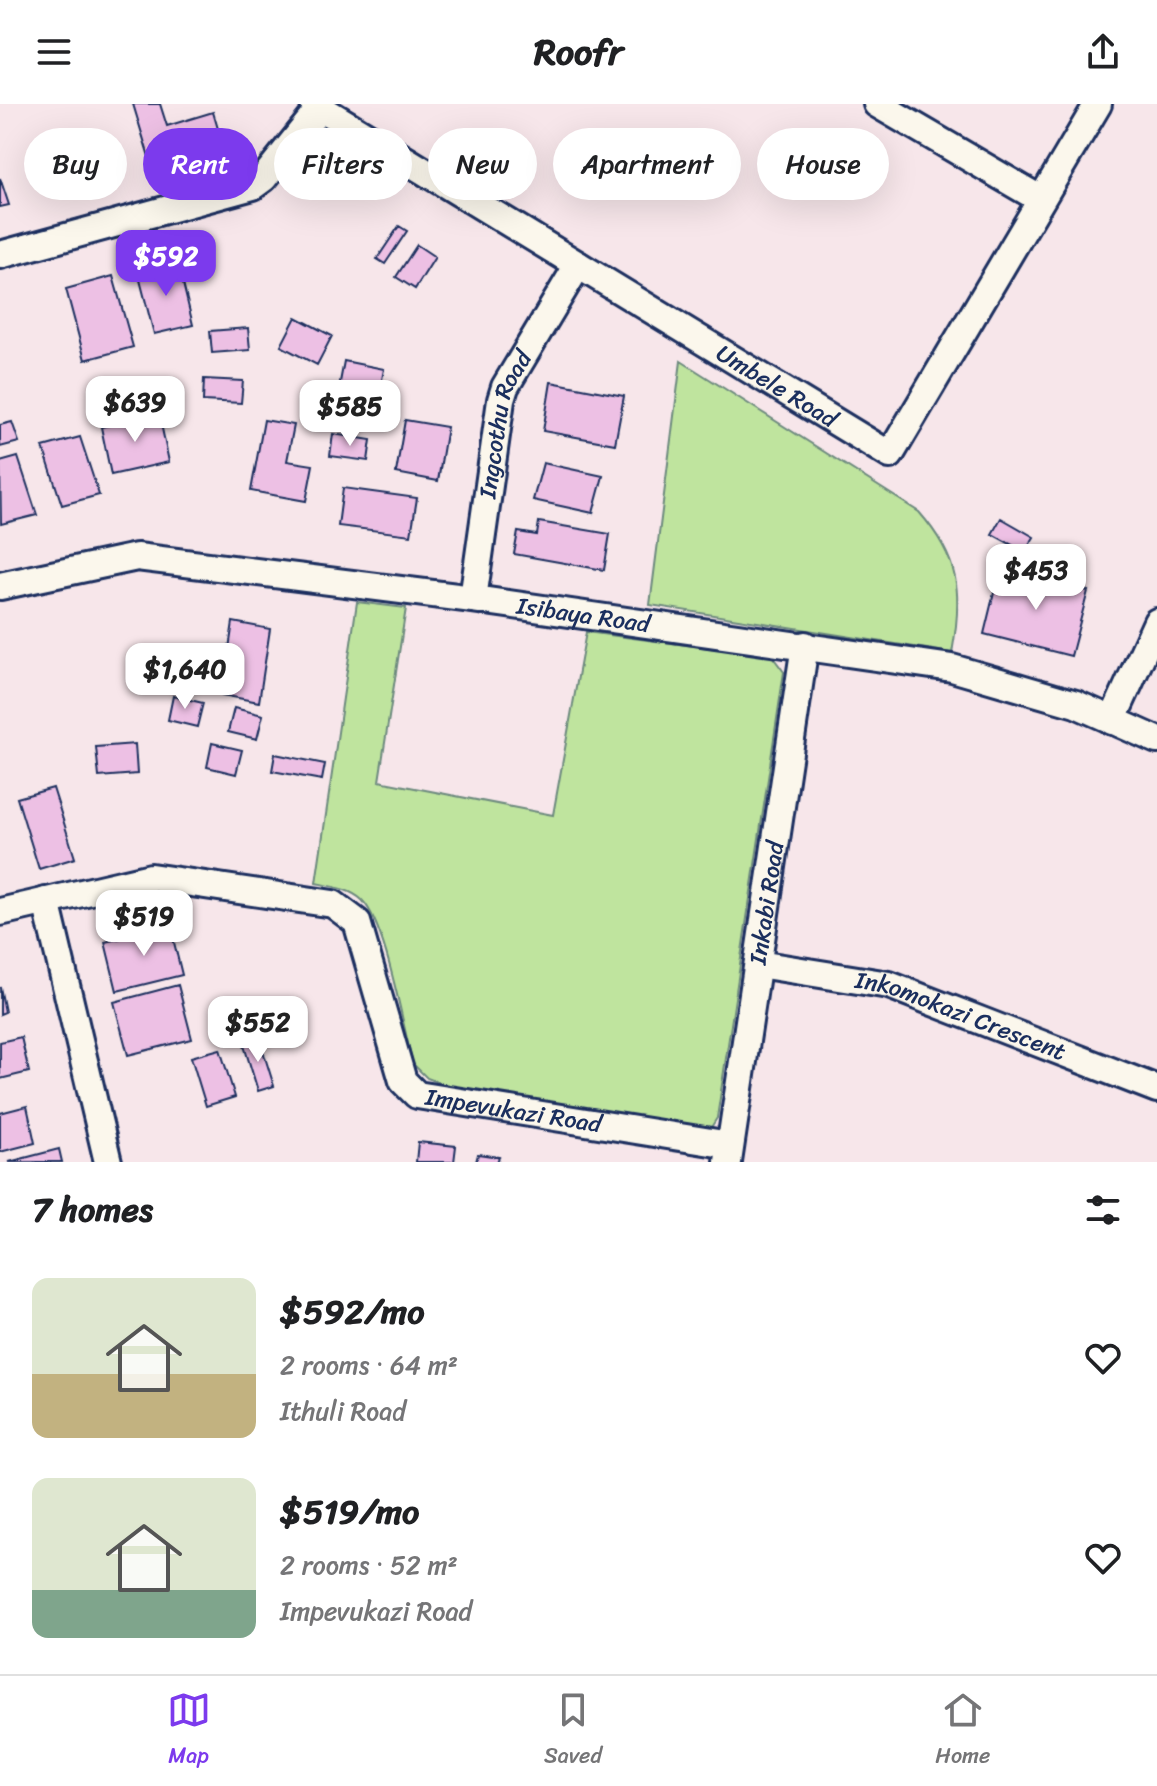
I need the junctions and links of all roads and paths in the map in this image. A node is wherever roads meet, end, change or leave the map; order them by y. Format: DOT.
graph roads {
  1 [pos="877,104"];
  2 [pos="1098,104"];
  3 [pos="317,106"];
  4 [pos="1040,199"];
  5 [pos="0,255"];
  6 [pos="578,265"];
  7 [pos="0,586"];
  8 [pos="473,599"];
  9 [pos="1157,622"];
  10 [pos="805,645"];
  11 [pos="1112,721"];
  12 [pos="1157,740"];
  13 [pos="46,901"];
  14 [pos="0,912"];
  15 [pos="758,964"];
  16 [pos="1157,1089"];
  17 [pos="729,1153"];
  18 [pos="108,1162"];
  1 -- 4 [label="street"];
  2 -- 4 [label="street, Umbele Road"];
  3 -- 5 [label="street"];
  3 -- 6 [label="street, Umbele Road"];
  4 -- 6 [label="street, Umbele Road"];
  6 -- 8 [label="street, Ingcothu Road"];
  7 -- 8 [label="street, Isibaya Road"];
  8 -- 10 [label="street, Isibaya Road"];
  9 -- 11 [label="street"];
  10 -- 11 [label="street, Isibaya Road"];
  10 -- 15 [label="street, Inkabi Road"];
  11 -- 12 [label="street, Isibaya Road"];
  13 -- 14 [label="street, Impevukazi Road"];
  13 -- 17 [label="street, Impevukazi Road"];
  13 -- 18 [label="street"];
  15 -- 16 [label="street, Inkomokazi Crescent"];
  15 -- 17 [label="street, Inkabi Road"];
}
